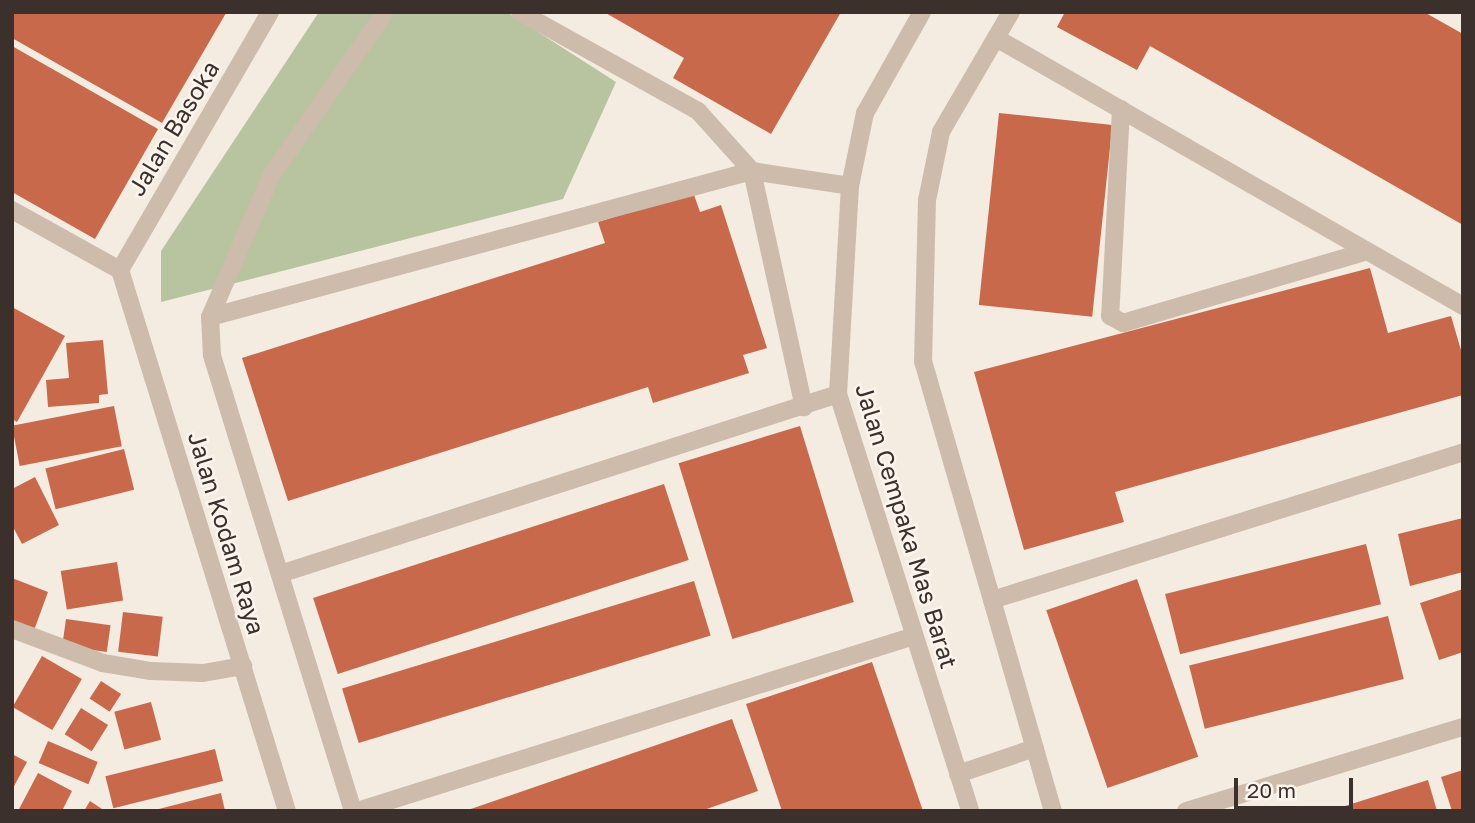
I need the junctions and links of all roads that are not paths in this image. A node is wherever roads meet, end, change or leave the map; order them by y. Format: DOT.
graph roads {
  1 [pos="385,12"];
  2 [pos="520,12"];
  3 [pos="922,12"];
  4 [pos="1011,12"];
  5 [pos="268,13"];
  6 [pos="996,38"];
  7 [pos="1121,109"];
  8 [pos="752,171"];
  9 [pos="850,186"];
  10 [pos="12,210"];
  11 [pos="1367,251"];
  12 [pos="120,270"];
  13 [pos="1463,306"];
  14 [pos="210,317"];
  15 [pos="838,394"];
  16 [pos="804,407"];
  17 [pos="1463,452"];
  18 [pos="280,574"];
  19 [pos="992,600"];
  20 [pos="12,629"];
  21 [pos="914,636"];
  22 [pos="243,666"];
  23 [pos="1463,727"];
  24 [pos="1035,748"];
  25 [pos="958,774"];
  26 [pos="288,811"];
  27 [pos="355,811"];
  28 [pos="970,811"];
  29 [pos="1053,811"];
  30 [pos="1186,811"];
  1 -- 14 [label="street"];
  2 -- 8 [label="street"];
  3 -- 9 [label="street, Jalan Cempaka Mas Barat"];
  4 -- 6 [label="street"];
  5 -- 12 [label="street, Jalan Basoka"];
  6 -- 7 [label="street"];
  6 -- 19 [label="street"];
  7 -- 11 [label="street"];
  7 -- 11 [label="street"];
  8 -- 9 [label="street"];
  8 -- 14 [label="street"];
  8 -- 16 [label="street"];
  9 -- 15 [label="street, Jalan Cempaka Mas Barat"];
  10 -- 12 [label="street"];
  11 -- 13 [label="street"];
  12 -- 22 [label="street, Jalan Kodam Raya"];
  14 -- 18 [label="street"];
  15 -- 16 [label="street"];
  15 -- 21 [label="street, Jalan Cempaka Mas Barat"];
  16 -- 18 [label="street"];
  17 -- 19 [label="street"];
  18 -- 27 [label="street"];
  19 -- 24 [label="street"];
  20 -- 22 [label="street"];
  21 -- 25 [label="street, Jalan Cempaka Mas Barat"];
  21 -- 27 [label="street"];
  22 -- 26 [label="street, Jalan Kodam Raya"];
  23 -- 30 [label="street"];
  24 -- 25 [label="street"];
  24 -- 29 [label="street"];
  25 -- 28 [label="street, Jalan Cempaka Mas Barat"];
}
